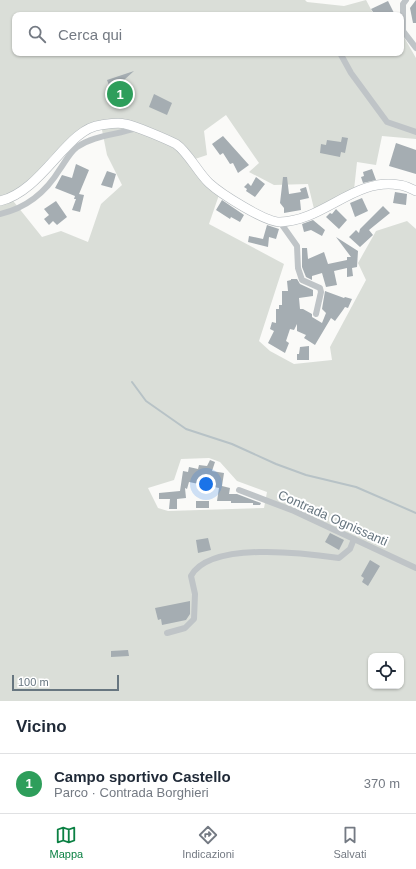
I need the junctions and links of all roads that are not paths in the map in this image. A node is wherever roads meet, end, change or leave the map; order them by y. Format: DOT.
graph roads {
  1 [pos="406,0"];
  2 [pos="403,12"];
  3 [pos="404,32"];
  4 [pos="416,48"];
  5 [pos="342,56"];
  6 [pos="346,56"];
  7 [pos="136,128"];
  8 [pos="416,130"];
  9 [pos="416,191"];
  10 [pos="0,201"];
  11 [pos="0,214"];
  12 [pos="280,222"];
  13 [pos="316,314"];
  14 [pos="239,490"];
  15 [pos="354,539"];
  16 [pos="416,568"];
  17 [pos="167,633"];
  1 -- 2 [label="street"];
  3 -- 4 [label="street"];
  5 -- 8 [label="street"];
  6 -- 8 [label="street"];
  7 -- 10 [label="street"];
  7 -- 11 [label="street"];
  7 -- 12 [label="street"];
  9 -- 12 [label="street"];
  12 -- 13 [label="street"];
  14 -- 15 [label="street, Contrada Ognissanti"];
  15 -- 16 [label="street, Contrada Ognissanti"];
  15 -- 17 [label="street"];
}
